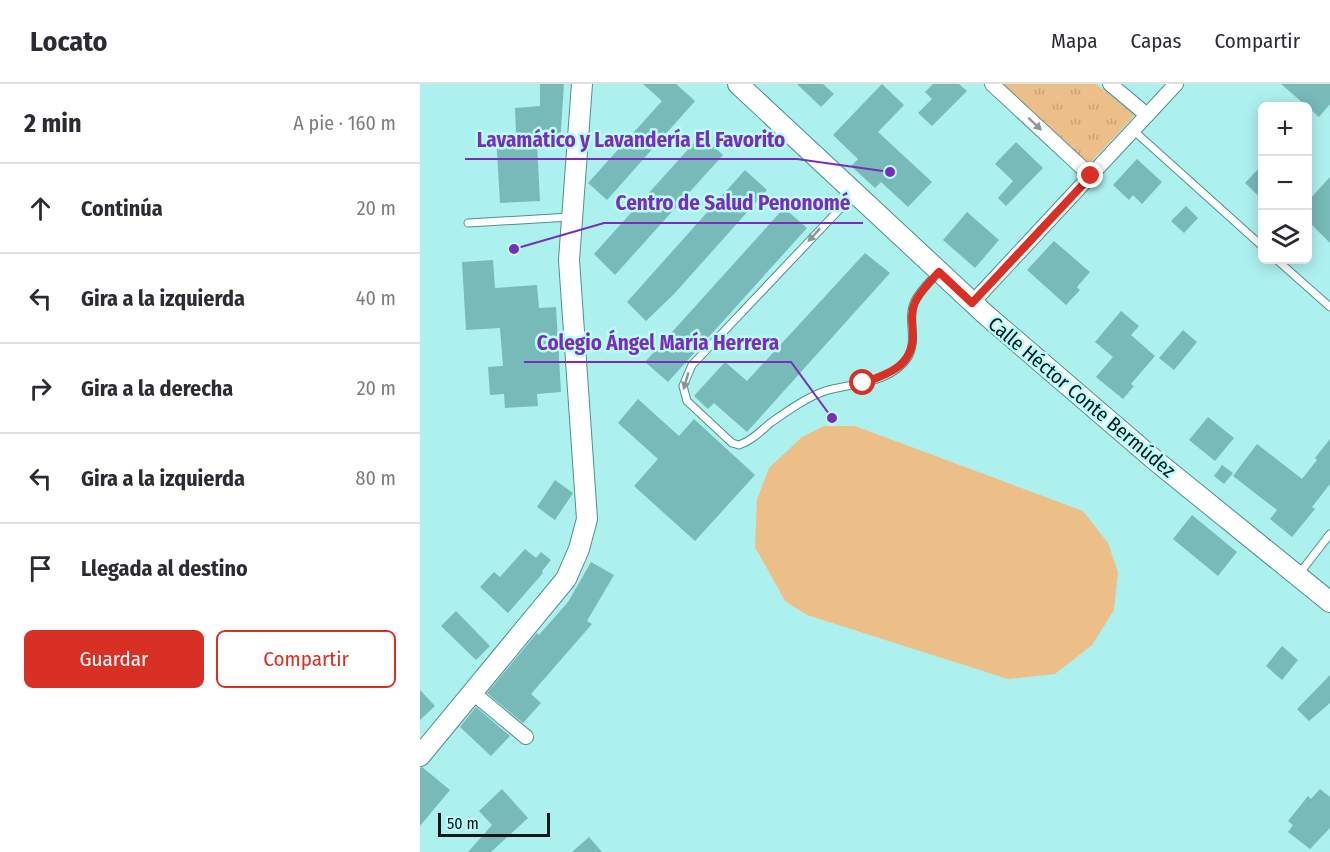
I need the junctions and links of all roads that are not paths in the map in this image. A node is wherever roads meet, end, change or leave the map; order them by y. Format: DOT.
graph roads {
  1 [pos="582,84"];
  2 [pos="738,84"];
  3 [pos="992,84"];
  4 [pos="1110,84"];
  5 [pos="1176,84"];
  6 [pos="1147,115"];
  7 [pos="1134,130"];
  8 [pos="1091,176"];
  9 [pos="854,193"];
  10 [pos="572,217"];
  11 [pos="468,223"];
  12 [pos="1258,242"];
  13 [pos="1282,264"];
  14 [pos="939,272"];
  15 [pos="972,303"];
  16 [pos="1330,307"];
  17 [pos="1330,534"];
  18 [pos="1298,576"];
  19 [pos="1330,602"];
  20 [pos="472,692"];
  21 [pos="526,737"];
  22 [pos="420,756"];
  1 -- 10 [label="street"];
  2 -- 9 [label="street, Calle Héctor Conte Bermúdez"];
  3 -- 8 [label="street, one-way"];
  4 -- 6 [label="street"];
  5 -- 6 [label="street"];
  6 -- 7 [label="street"];
  7 -- 8 [label="street"];
  7 -- 12 [label="lane"];
  8 -- 15 [label="street"];
  9 -- 14 [label="street, Calle Héctor Conte Bermúdez"];
  9 -- 14 [label="lane, one-way"];
  10 -- 11 [label="lane"];
  10 -- 20 [label="street"];
  13 -- 16 [label="lane"];
  14 -- 15 [label="street, Calle Héctor Conte Bermúdez"];
  15 -- 18 [label="street, Calle Héctor Conte Bermúdez"];
  17 -- 18 [label="lane"];
  18 -- 19 [label="street, Calle Héctor Conte Bermúdez"];
  20 -- 21 [label="street"];
  20 -- 22 [label="street"];
}
